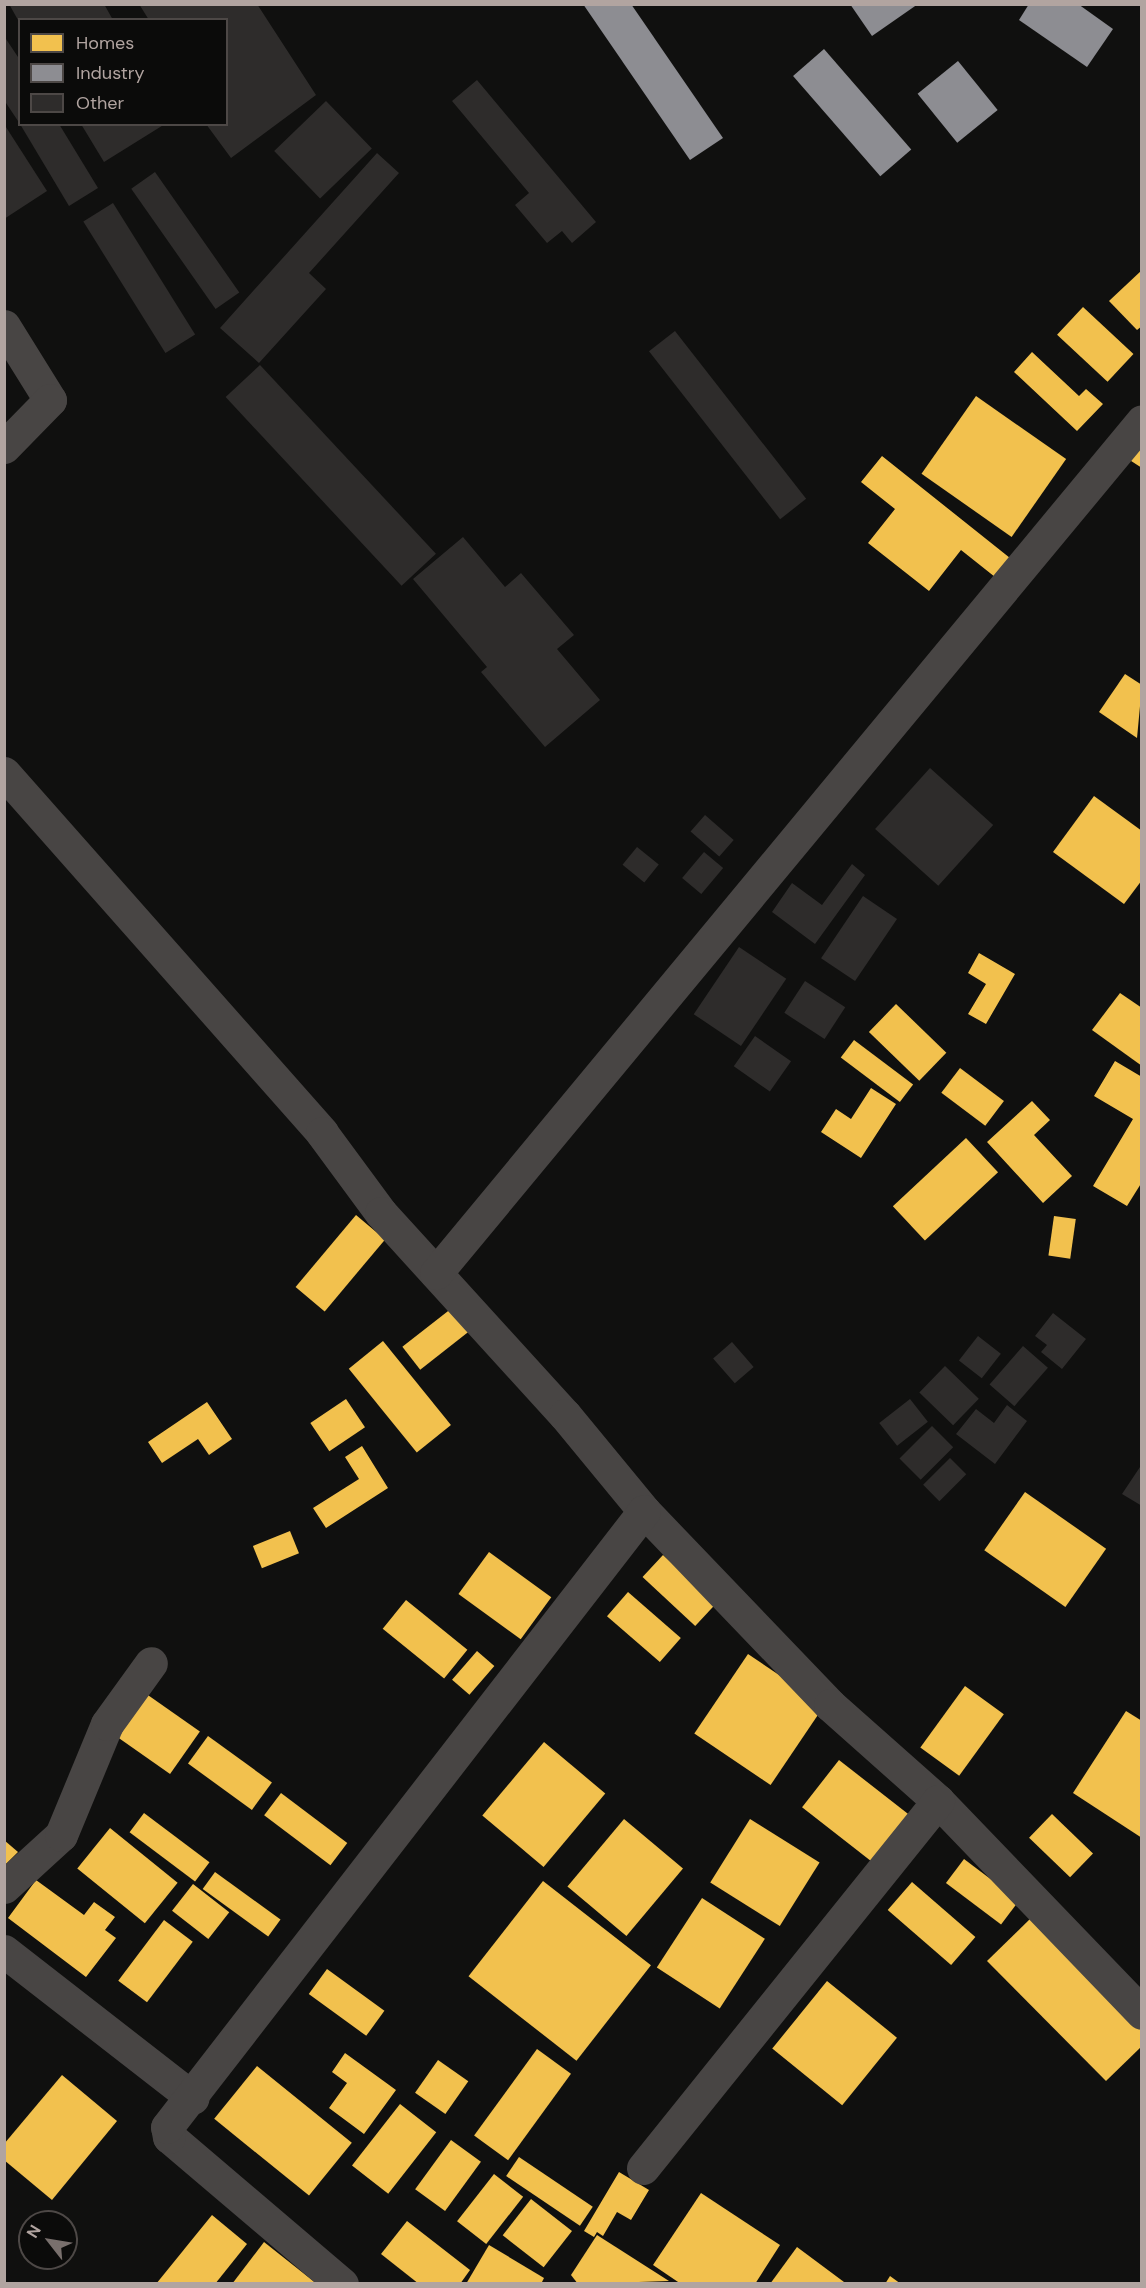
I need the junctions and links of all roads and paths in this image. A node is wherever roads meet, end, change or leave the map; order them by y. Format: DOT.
graph roads {
  1 [pos="4,326"];
  2 [pos="1142,422"];
  3 [pos="4,447"];
  4 [pos="4,773"];
  5 [pos="436,1273"];
  6 [pos="644,1511"];
  7 [pos="151,1663"];
  8 [pos="938,1801"];
  9 [pos="4,1887"];
  10 [pos="4,1951"];
  11 [pos="1142,2013"];
  12 [pos="194,2098"];
  13 [pos="644,2169"];
  14 [pos="342,2283"];
  1 -- 3 [label="street"];
  2 -- 5 [label="street"];
  4 -- 5 [label="street"];
  5 -- 6 [label="street"];
  6 -- 8 [label="street"];
  6 -- 12 [label="street"];
  7 -- 9 [label="street"];
  8 -- 11 [label="street"];
  8 -- 13 [label="street"];
  10 -- 12 [label="street"];
  12 -- 14 [label="street"];
}
